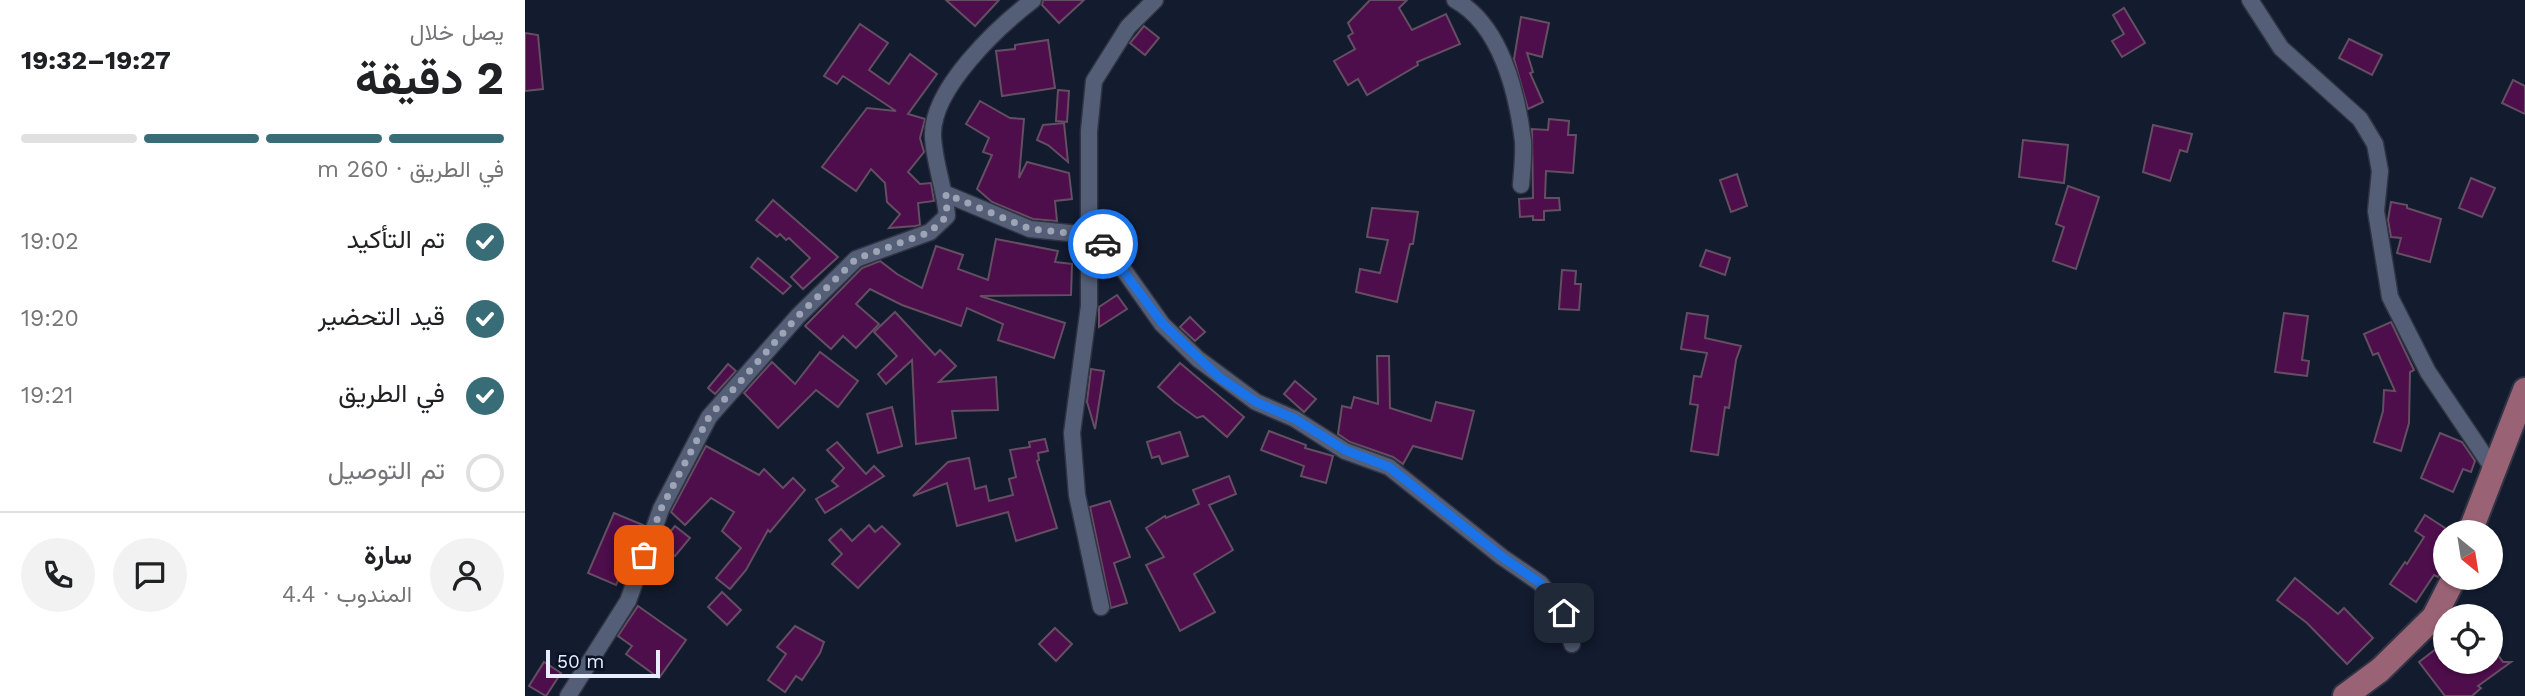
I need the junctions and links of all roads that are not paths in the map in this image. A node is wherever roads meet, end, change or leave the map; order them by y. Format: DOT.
graph roads {
  1 [pos="1033,0"];
  2 [pos="1155,0"];
  3 [pos="1455,0"];
  4 [pos="2250,0"];
  5 [pos="1521,185"];
  6 [pos="946,194"];
  7 [pos="1089,235"];
  8 [pos="2525,390"];
  9 [pos="2494,470"];
  10 [pos="2475,520"];
  11 [pos="2448,590"];
  12 [pos="1101,607"];
  13 [pos="1572,644"];
  14 [pos="568,696"];
  15 [pos="2345,696"];
  1 -- 6 [label="street"];
  2 -- 7 [label="street"];
  3 -- 5 [label="street"];
  4 -- 9 [label="street"];
  6 -- 7 [label="street"];
  6 -- 14 [label="street"];
  7 -- 12 [label="street"];
  7 -- 13 [label="street"];
  8 -- 9 [label="main road"];
  9 -- 10 [label="main road"];
  11 -- 15 [label="main road"];
}
